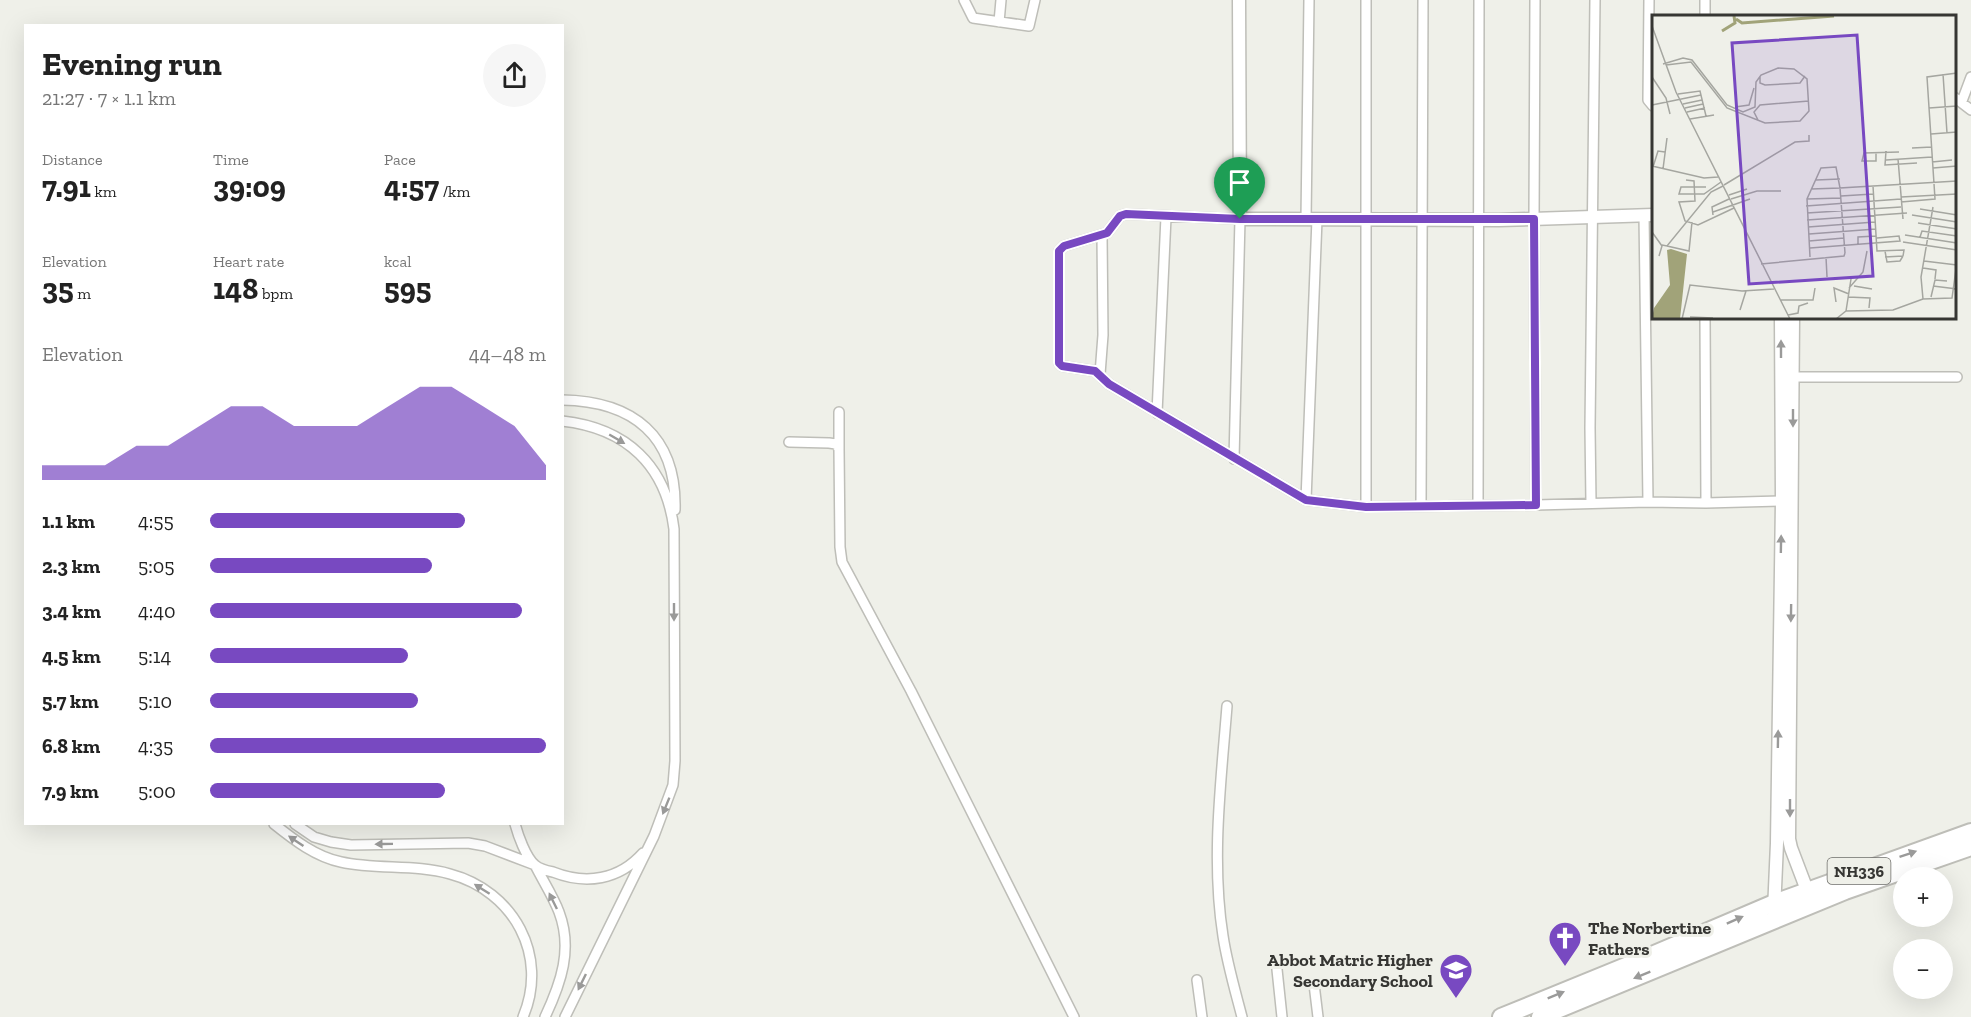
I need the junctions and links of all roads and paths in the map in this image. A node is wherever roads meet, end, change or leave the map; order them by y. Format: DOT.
graph roads {
  1 [pos="964,0"];
  2 [pos="1001,0"];
  3 [pos="1035,0"];
  4 [pos="1239,0"];
  5 [pos="1308,0"];
  6 [pos="1366,0"];
  7 [pos="1423,0"];
  8 [pos="1479,0"];
  9 [pos="1535,0"];
  10 [pos="1595,0"];
  11 [pos="1649,0"];
  12 [pos="999,22"];
  13 [pos="1971,77"];
  14 [pos="1958,99"];
  15 [pos="1652,105"];
  16 [pos="1971,110"];
  17 [pos="1649,215"];
  18 [pos="1166,217"];
  19 [pos="1593,217"];
  20 [pos="1240,219"];
  21 [pos="1312,219"];
  22 [pos="1366,219"];
  23 [pos="1534,219"];
  24 [pos="1422,220"];
  25 [pos="1479,220"];
  26 [pos="1102,235"];
  27 [pos="1705,320"];
  28 [pos="1781,320"];
  29 [pos="1793,320"];
  30 [pos="1100,374"];
  31 [pos="1957,377"];
  32 [pos="1789,384"];
  33 [pos="564,400"];
  34 [pos="839,412"];
  35 [pos="1157,412"];
  36 [pos="564,421"];
  37 [pos="789,442"];
  38 [pos="839,449"];
  39 [pos="1234,459"];
  40 [pos="1306,500"];
  41 [pos="1782,501"];
  42 [pos="1648,502"];
  43 [pos="1591,503"];
  44 [pos="1706,503"];
  45 [pos="1536,505"];
  46 [pos="1421,506"];
  47 [pos="1478,506"];
  48 [pos="1366,507"];
  49 [pos="674,530"];
  50 [pos="1785,646"];
  51 [pos="1227,706"];
  52 [pos="275,825"];
  53 [pos="296,825"];
  54 [pos="515,825"];
  55 [pos="1971,832"];
  56 [pos="654,836"];
  57 [pos="1971,847"];
  58 [pos="535,866"];
  59 [pos="1810,897"];
  60 [pos="1774,903"];
  61 [pos="1774,920"];
  62 [pos="1276,960"];
  63 [pos="1197,980"];
  64 [pos="1314,984"];
  65 [pos="523,1017"];
  66 [pos="545,1017"];
  67 [pos="565,1017"];
  68 [pos="1074,1017"];
  69 [pos="1202,1017"];
  70 [pos="1242,1017"];
  71 [pos="1282,1017"];
  72 [pos="1318,1017"];
  73 [pos="1502,1017"];
  74 [pos="1540,1017"];
  1 -- 12 [label="street"];
  2 -- 12 [label="street"];
  3 -- 12 [label="street"];
  4 -- 20 [label="street"];
  5 -- 21 [label="street"];
  6 -- 22 [label="street"];
  7 -- 24 [label="street"];
  8 -- 25 [label="street"];
  9 -- 23 [label="street"];
  10 -- 19 [label="street"];
  11 -- 15 [label="street"];
  13 -- 14 [label="street"];
  14 -- 16 [label="street"];
  17 -- 19 [label="street"];
  17 -- 42 [label="street"];
  18 -- 20 [label="street"];
  18 -- 26 [label="street"];
  18 -- 35 [label="street"];
  19 -- 23 [label="street"];
  19 -- 43 [label="street"];
  20 -- 21 [label="street"];
  20 -- 39 [label="street"];
  21 -- 22 [label="street"];
  21 -- 40 [label="street"];
  22 -- 24 [label="street"];
  22 -- 48 [label="street"];
  23 -- 25 [label="street"];
  23 -- 45 [label="street"];
  24 -- 25 [label="street"];
  24 -- 46 [label="street"];
  25 -- 47 [label="street"];
  26 -- 30 [label="street"];
  26 -- 30 [label="street"];
  27 -- 44 [label="street"];
  32 -- 28 [label="street, one-way"];
  29 -- 32 [label="street"];
  30 -- 35 [label="street"];
  31 -- 32 [label="street"];
  32 -- 41 [label="street"];
  32 -- 50 [label="street, one-way"];
  33 -- 49 [label="street"];
  34 -- 38 [label="street"];
  35 -- 39 [label="street"];
  36 -- 49 [label="street, one-way"];
  37 -- 38 [label="street"];
  38 -- 68 [label="street"];
  39 -- 40 [label="street"];
  40 -- 48 [label="street"];
  41 -- 44 [label="street"];
  50 -- 41 [label="street, one-way"];
  42 -- 43 [label="street"];
  42 -- 44 [label="street"];
  43 -- 45 [label="street"];
  45 -- 47 [label="street"];
  46 -- 47 [label="street"];
  46 -- 48 [label="street"];
  49 -- 56 [label="street, one-way"];
  50 -- 59 [label="street, one-way"];
  60 -- 50 [label="street, one-way"];
  51 -- 70 [label="street"];
  65 -- 52 [label="street, one-way"];
  58 -- 53 [label="street, one-way"];
  54 -- 58 [label="street"];
  59 -- 55 [label="highway, NH336, one-way"];
  56 -- 58 [label="street"];
  56 -- 67 [label="street, one-way"];
  57 -- 59 [label="highway, NH336"];
  66 -- 58 [label="street, one-way"];
  59 -- 60 [label="highway, NH336"];
  59 -- 61 [label="highway, NH336"];
  60 -- 61 [label="street"];
  73 -- 60 [label="highway, NH336, one-way"];
  61 -- 74 [label="highway, NH336, one-way"];
  62 -- 71 [label="street"];
  63 -- 69 [label="street"];
  64 -- 72 [label="street"];
}
